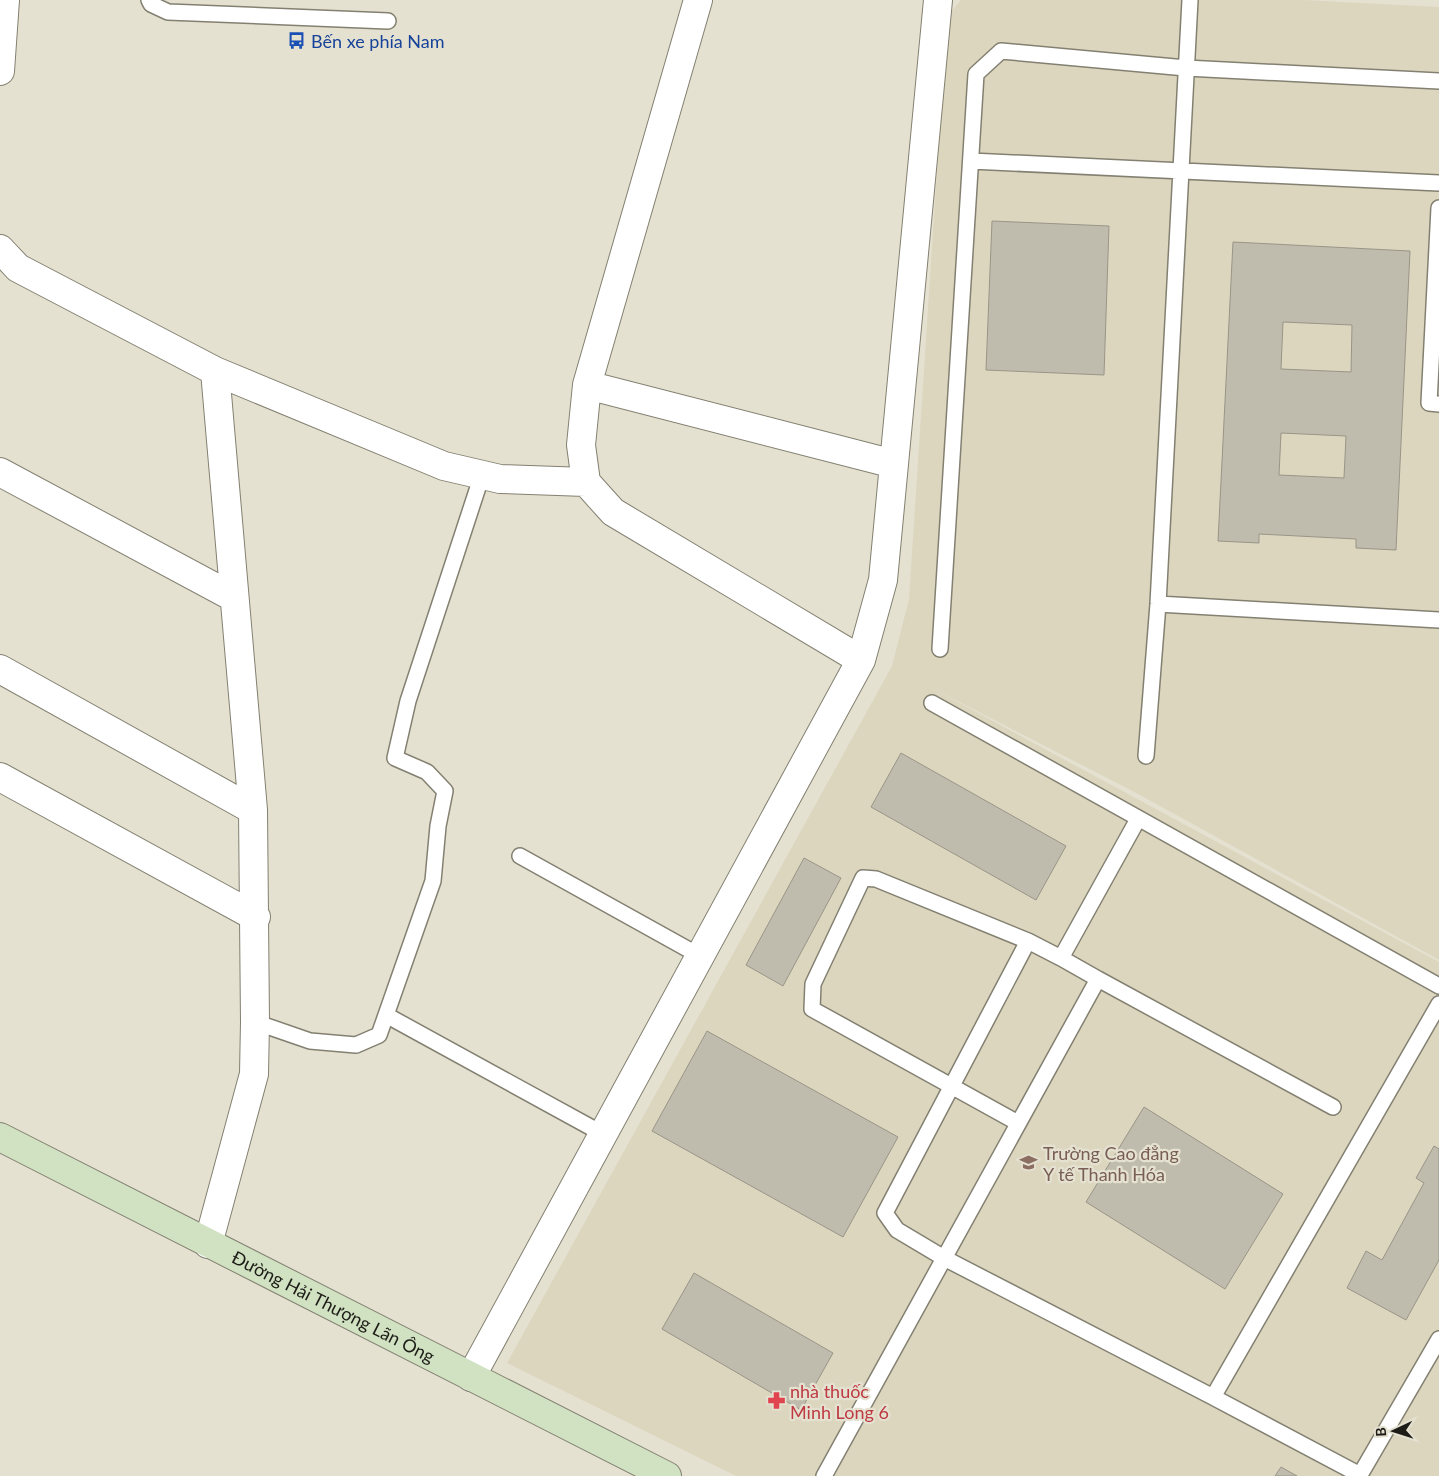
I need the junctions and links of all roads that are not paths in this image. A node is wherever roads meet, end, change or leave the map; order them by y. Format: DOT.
graph roads {
  1 [pos="5,0"];
  2 [pos="149,0"];
  3 [pos="698,0"];
  4 [pos="938,0"];
  5 [pos="1190,0"];
  6 [pos="388,21"];
  7 [pos="1186,68"];
  8 [pos="0,71"];
  9 [pos="1439,81"];
  10 [pos="971,161"];
  11 [pos="1181,171"];
  12 [pos="1439,183"];
  13 [pos="1439,208"];
  14 [pos="0,249"];
  15 [pos="214,371"];
  16 [pos="587,385"];
  17 [pos="1439,404"];
  18 [pos="894,464"];
  19 [pos="0,472"];
  20 [pos="482,475"];
  21 [pos="586,482"];
  22 [pos="234,597"];
  23 [pos="1158,604"];
  24 [pos="1439,620"];
  25 [pos="940,649"];
  26 [pos="861,660"];
  27 [pos="0,669"];
  28 [pos="932,703"];
  29 [pos="1146,756"];
  30 [pos="0,777"];
  31 [pos="254,810"];
  32 [pos="1138,819"];
  33 [pos="520,856"];
  34 [pos="256,917"];
  35 [pos="1028,941"];
  36 [pos="700,956"];
  37 [pos="1061,958"];
  38 [pos="1098,979"];
  39 [pos="1439,986"];
  40 [pos="1439,1004"];
  41 [pos="386,1015"];
  42 [pos="255,1022"];
  43 [pos="951,1086"];
  44 [pos="1333,1107"];
  45 [pos="1018,1124"];
  46 [pos="603,1134"];
  47 [pos="0,1137"];
  48 [pos="208,1244"];
  49 [pos="944,1258"];
  50 [pos="1439,1339"];
  51 [pos="471,1377"];
  52 [pos="1213,1397"];
  53 [pos="667,1476"];
  54 [pos="824,1476"];
  1 -- 8 [label="street"];
  2 -- 6 [label="lane"];
  3 -- 16 [label="street"];
  4 -- 18 [label="street"];
  5 -- 7 [label="lane"];
  7 -- 9 [label="lane"];
  7 -- 10 [label="lane"];
  7 -- 11 [label="lane"];
  10 -- 11 [label="lane"];
  10 -- 25 [label="lane"];
  11 -- 12 [label="lane"];
  11 -- 23 [label="lane"];
  13 -- 17 [label="lane"];
  14 -- 15 [label="street"];
  15 -- 20 [label="street"];
  15 -- 22 [label="street"];
  16 -- 18 [label="street"];
  16 -- 21 [label="street"];
  18 -- 26 [label="street"];
  19 -- 22 [label="street"];
  20 -- 21 [label="street"];
  20 -- 41 [label="lane"];
  21 -- 26 [label="street"];
  22 -- 31 [label="street"];
  23 -- 24 [label="lane"];
  23 -- 29 [label="lane"];
  26 -- 36 [label="street"];
  27 -- 31 [label="street"];
  28 -- 32 [label="lane"];
  30 -- 34 [label="street"];
  31 -- 34 [label="street"];
  32 -- 37 [label="lane"];
  32 -- 39 [label="lane"];
  33 -- 36 [label="lane"];
  34 -- 42 [label="street"];
  35 -- 37 [label="lane"];
  35 -- 43 [label="lane"];
  35 -- 43 [label="lane"];
  36 -- 46 [label="street"];
  37 -- 38 [label="lane"];
  38 -- 44 [label="lane"];
  38 -- 45 [label="lane"];
  40 -- 52 [label="lane"];
  41 -- 42 [label="lane"];
  41 -- 46 [label="lane"];
  42 -- 48 [label="street"];
  43 -- 45 [label="lane"];
  43 -- 49 [label="lane"];
  45 -- 49 [label="lane"];
  46 -- 51 [label="street"];
  47 -- 48 [label="main road, Đường Hải Thượng Lãn Ông"];
  48 -- 51 [label="main road, Đường Hải Thượng Lãn Ông"];
  49 -- 52 [label="lane"];
  49 -- 54 [label="lane"];
  50 -- 52 [label="lane"];
  51 -- 53 [label="main road, Đường Hải Thượng Lãn Ông"];
}
